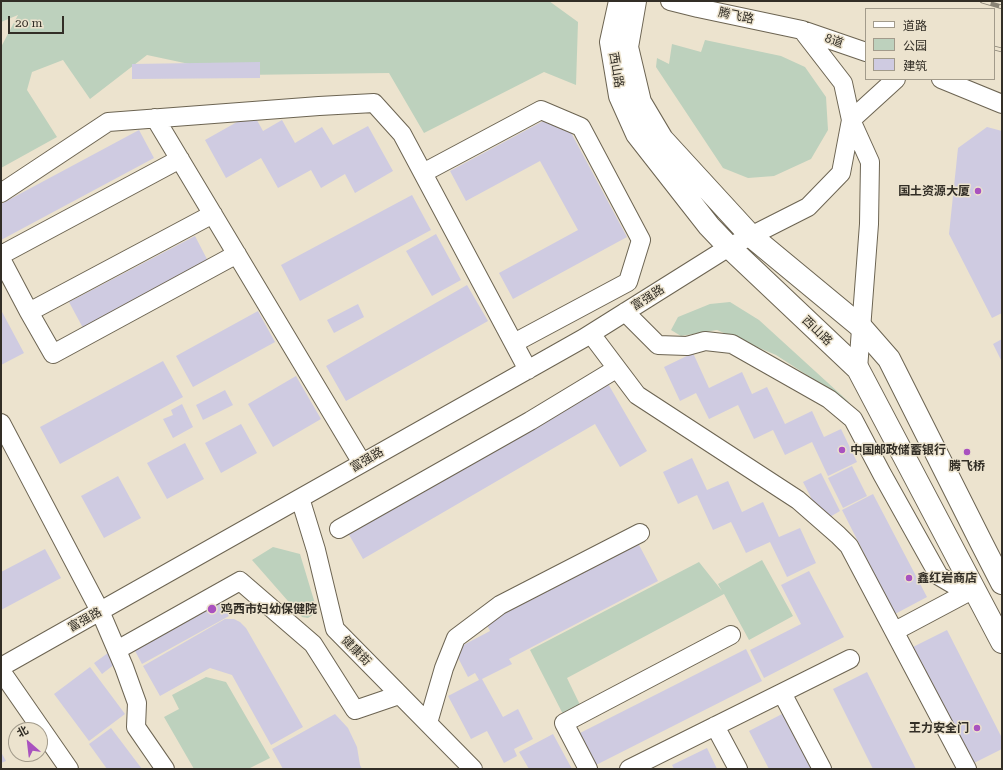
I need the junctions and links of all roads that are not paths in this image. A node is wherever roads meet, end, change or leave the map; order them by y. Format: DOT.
graph roads {
  1 [pos="620,1"];
  2 [pos="635,1"];
  3 [pos="670,1"];
  4 [pos="802,30"];
  5 [pos="619,44"];
  6 [pos="865,52"];
  7 [pos="895,80"];
  8 [pos="943,80"];
  9 [pos="1002,104"];
  10 [pos="156,118"];
  11 [pos="851,120"];
  12 [pos="180,160"];
  13 [pos="423,173"];
  14 [pos="1,193"];
  15 [pos="213,214"];
  16 [pos="751,236"];
  17 [pos="729,247"];
  18 [pos="237,254"];
  19 [pos="1,255"];
  20 [pos="1,259"];
  21 [pos="29,312"];
  22 [pos="625,312"];
  23 [pos="861,327"];
  24 [pos="591,334"];
  25 [pos="514,343"];
  26 [pos="858,369"];
  27 [pos="528,370"];
  28 [pos="611,372"];
  29 [pos="1,423"];
  30 [pos="362,463"];
  31 [pos="300,498"];
  32 [pos="339,529"];
  33 [pos="640,533"];
  34 [pos="1002,583"];
  35 [pos="971,591"];
  36 [pos="100,611"];
  37 [pos="334,629"];
  38 [pos="894,631"];
  39 [pos="731,635"];
  40 [pos="1002,642"];
  41 [pos="313,644"];
  42 [pos="117,650"];
  43 [pos="850,659"];
  44 [pos="1,667"];
  45 [pos="1,671"];
  46 [pos="782,693"];
  47 [pos="400,695"];
  48 [pos="428,723"];
  49 [pos="715,726"];
  50 [pos="69,769"];
  51 [pos="165,769"];
  52 [pos="473,769"];
  53 [pos="588,769"];
  54 [pos="629,769"];
  55 [pos="738,769"];
  56 [pos="822,769"];
  57 [pos="967,769"];
  1 -- 5 [label="main road"];
  2 -- 5 [label="main road"];
  3 -- 4 [label="street, 腾飞路"];
  4 -- 6 [label="street, 8道"];
  4 -- 11 [label="street"];
  5 -- 16 [label="main road, 西山路"];
  5 -- 17 [label="main road, 西山路"];
  7 -- 11 [label="street"];
  8 -- 9 [label="street"];
  10 -- 12 [label="street"];
  10 -- 13 [label="street"];
  10 -- 14 [label="street"];
  11 -- 16 [label="street, 富强路"];
  11 -- 23 [label="street"];
  12 -- 15 [label="street"];
  12 -- 19 [label="street"];
  13 -- 25 [label="street"];
  13 -- 25 [label="street"];
  15 -- 18 [label="street"];
  15 -- 21 [label="street"];
  16 -- 17 [label="street, 富强路"];
  16 -- 23 [label="main road, 西山路"];
  17 -- 22 [label="street, 富强路"];
  17 -- 26 [label="main road, 西山路"];
  18 -- 21 [label="street"];
  18 -- 30 [label="street"];
  20 -- 21 [label="street"];
  22 -- 24 [label="street, 富强路"];
  22 -- 35 [label="street"];
  23 -- 26 [label="street"];
  23 -- 34 [label="main road, 西山路"];
  24 -- 27 [label="street, 富强路"];
  24 -- 38 [label="street"];
  25 -- 27 [label="street"];
  26 -- 35 [label="main road, 西山路"];
  27 -- 30 [label="street, 富强路"];
  28 -- 32 [label="street"];
  29 -- 36 [label="street"];
  30 -- 31 [label="street, 富强路"];
  31 -- 36 [label="street, 富强路"];
  31 -- 37 [label="street, 健康街"];
  33 -- 48 [label="street"];
  35 -- 38 [label="street"];
  35 -- 40 [label="main road, 西山路"];
  36 -- 42 [label="street"];
  36 -- 44 [label="street, 富强路"];
  37 -- 41 [label="street"];
  37 -- 47 [label="street, 健康街"];
  38 -- 57 [label="street"];
  39 -- 53 [label="street"];
  41 -- 42 [label="street"];
  41 -- 47 [label="street"];
  42 -- 51 [label="street"];
  43 -- 46 [label="street"];
  45 -- 50 [label="street"];
  46 -- 49 [label="street"];
  46 -- 56 [label="street"];
  47 -- 48 [label="street, 健康街"];
  48 -- 52 [label="street, 健康街"];
  49 -- 54 [label="street"];
  49 -- 55 [label="street"];
}
